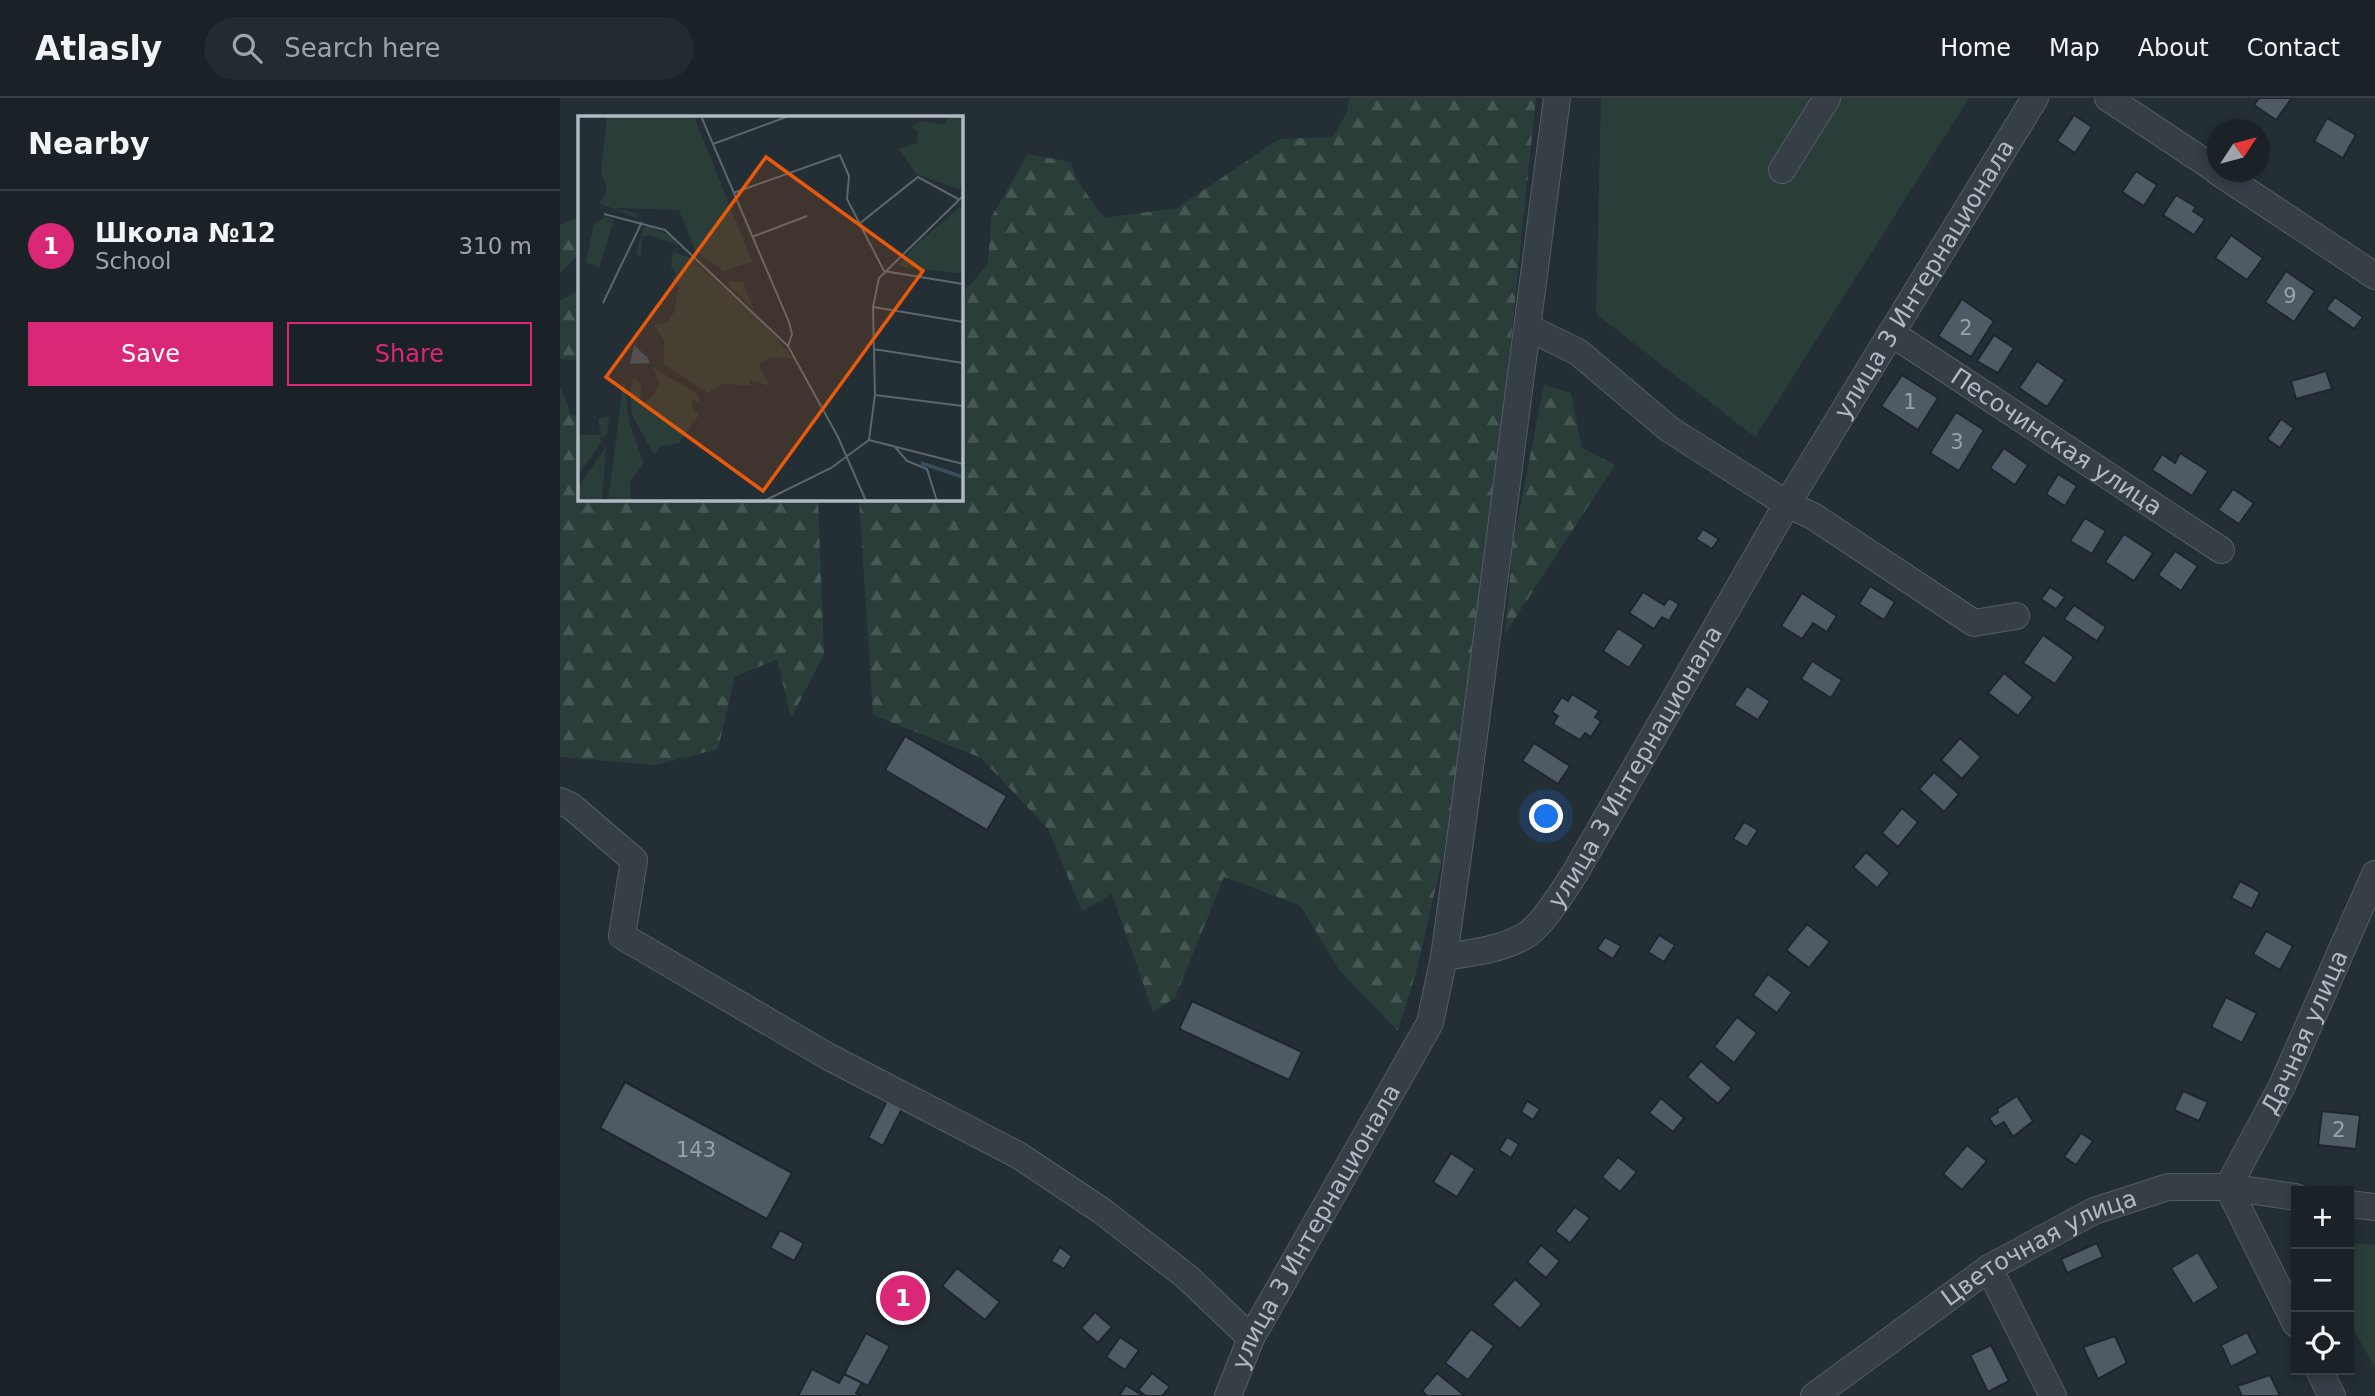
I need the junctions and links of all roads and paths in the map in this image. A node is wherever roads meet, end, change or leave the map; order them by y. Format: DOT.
graph roads {
  1 [pos="1557,98"];
  2 [pos="1827,98"];
  3 [pos="2035,98"];
  4 [pos="2108,98"];
  5 [pos="2207,164"];
  6 [pos="1782,170"];
  7 [pos="2234,182"];
  8 [pos="2375,276"];
  9 [pos="1529,328"];
  10 [pos="1891,333"];
  11 [pos="1787,504"];
  12 [pos="2221,550"];
  13 [pos="2016,617"];
  14 [pos="560,801"];
  15 [pos="2375,874"];
  16 [pos="1444,957"];
  17 [pos="2228,1187"];
  18 [pos="2291,1196"];
  19 [pos="2354,1205"];
  20 [pos="2375,1207"];
  21 [pos="1989,1268"];
  22 [pos="2291,1314"];
  23 [pos="1251,1338"];
  24 [pos="2322,1375"];
  25 [pos="1228,1396"];
  26 [pos="1814,1396"];
  27 [pos="2053,1396"];
  28 [pos="2332,1396"];
  1 -- 9 [label="street"];
  2 -- 6 [label="street"];
  3 -- 10 [label="street, улица 3 Интернационала"];
  4 -- 5 [label="street"];
  7 -- 8 [label="street"];
  9 -- 11 [label="street"];
  9 -- 16 [label="street"];
  10 -- 11 [label="street, улица 3 Интернационала"];
  10 -- 12 [label="street, Песочинская улица"];
  11 -- 13 [label="street"];
  11 -- 16 [label="street, улица 3 Интернационала"];
  14 -- 23 [label="street"];
  15 -- 17 [label="street, Дачная улица"];
  16 -- 23 [label="street, улица 3 Интернационала"];
  17 -- 18 [label="street, Цветочная улица"];
  17 -- 21 [label="street, Цветочная улица"];
  17 -- 22 [label="street"];
  19 -- 20 [label="street"];
  21 -- 26 [label="street, Цветочная улица"];
  21 -- 27 [label="street"];
  23 -- 25 [label="street, улица 3 Интернационала"];
  24 -- 28 [label="street"];
}
